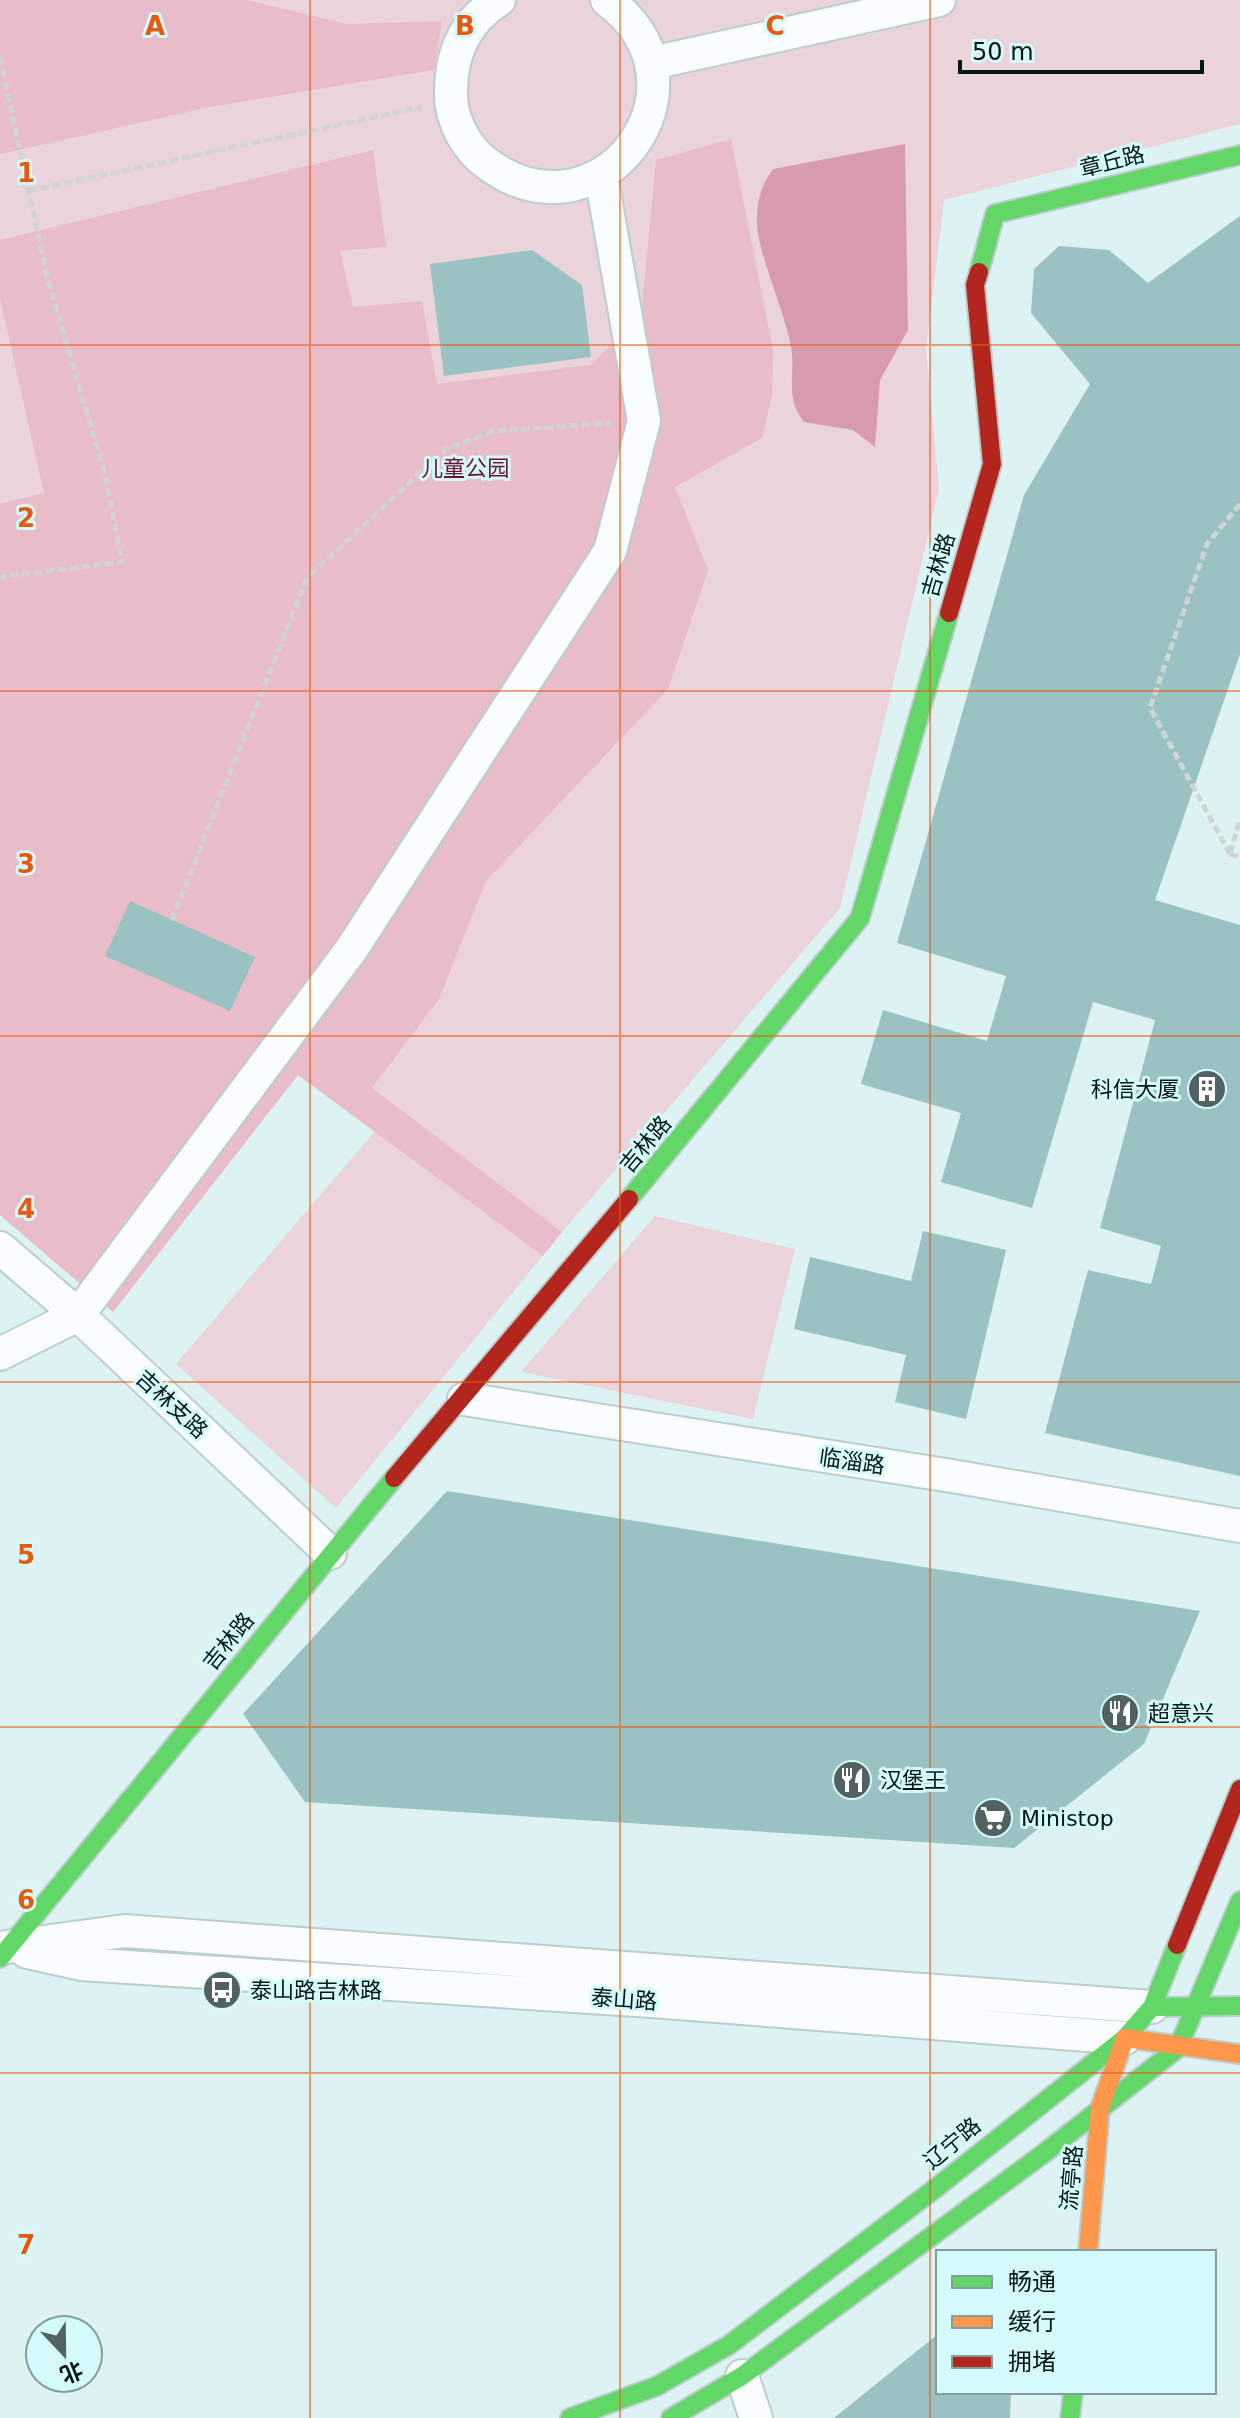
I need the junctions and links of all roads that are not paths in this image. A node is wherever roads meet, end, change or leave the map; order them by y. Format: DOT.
graph roads {
  1 [pos="499,0"];
  2 [pos="607,0"];
  3 [pos="939,0"];
  4 [pos="652,63"];
  5 [pos="1240,155"];
  6 [pos="601,175"];
  7 [pos="995,214"];
  8 [pos="0,1248"];
  9 [pos="78,1315"];
  10 [pos="0,1354"];
  11 [pos="464,1399"];
  12 [pos="1240,1526"];
  13 [pos="330,1553"];
  14 [pos="1240,1789"];
  15 [pos="1240,1901"];
  16 [pos="3,1951"];
  17 [pos="1240,2006"];
  18 [pos="1152,2007"];
  19 [pos="1196,2008"];
  20 [pos="1125,2038"];
  21 [pos="1178,2048"];
  22 [pos="1240,2054"];
  23 [pos="1100,2108"];
  24 [pos="1088,2250"];
  25 [pos="742,2376"];
  26 [pos="1073,2394"];
  27 [pos="570,2418"];
  28 [pos="671,2418"];
  29 [pos="756,2418"];
  30 [pos="1070,2418"];
  1 -- 6 [label="street"];
  2 -- 4 [label="street"];
  3 -- 4 [label="street"];
  4 -- 6 [label="street"];
  5 -- 7 [label="street, 章丘路"];
  6 -- 9 [label="street"];
  7 -- 11 [label="street, 吉林路"];
  8 -- 9 [label="street, 吉林支路"];
  9 -- 10 [label="street"];
  9 -- 13 [label="street, 吉林支路"];
  11 -- 12 [label="street, 临淄路"];
  11 -- 13 [label="street, 吉林路"];
  13 -- 16 [label="street, 吉林路"];
  14 -- 18 [label="street, 辽宁路"];
  15 -- 19 [label="street"];
  16 -- 18 [label="street, 泰山路"];
  16 -- 20 [label="street, 泰山路"];
  17 -- 19 [label="street, 泰山路"];
  18 -- 19 [label="street, 泰山路"];
  18 -- 20 [label="street, 辽宁路"];
  19 -- 21 [label="street"];
  20 -- 21 [label="street, 泰山路"];
  20 -- 23 [label="street, 流亭路"];
  20 -- 27 [label="street, 辽宁路"];
  21 -- 22 [label="street, 泰山路"];
  21 -- 23 [label="street"];
  23 -- 24 [label="street, 流亭路"];
  23 -- 25 [label="street"];
  25 -- 28 [label="street"];
  25 -- 29 [label="street"];
  26 -- 30 [label="street"];
}
